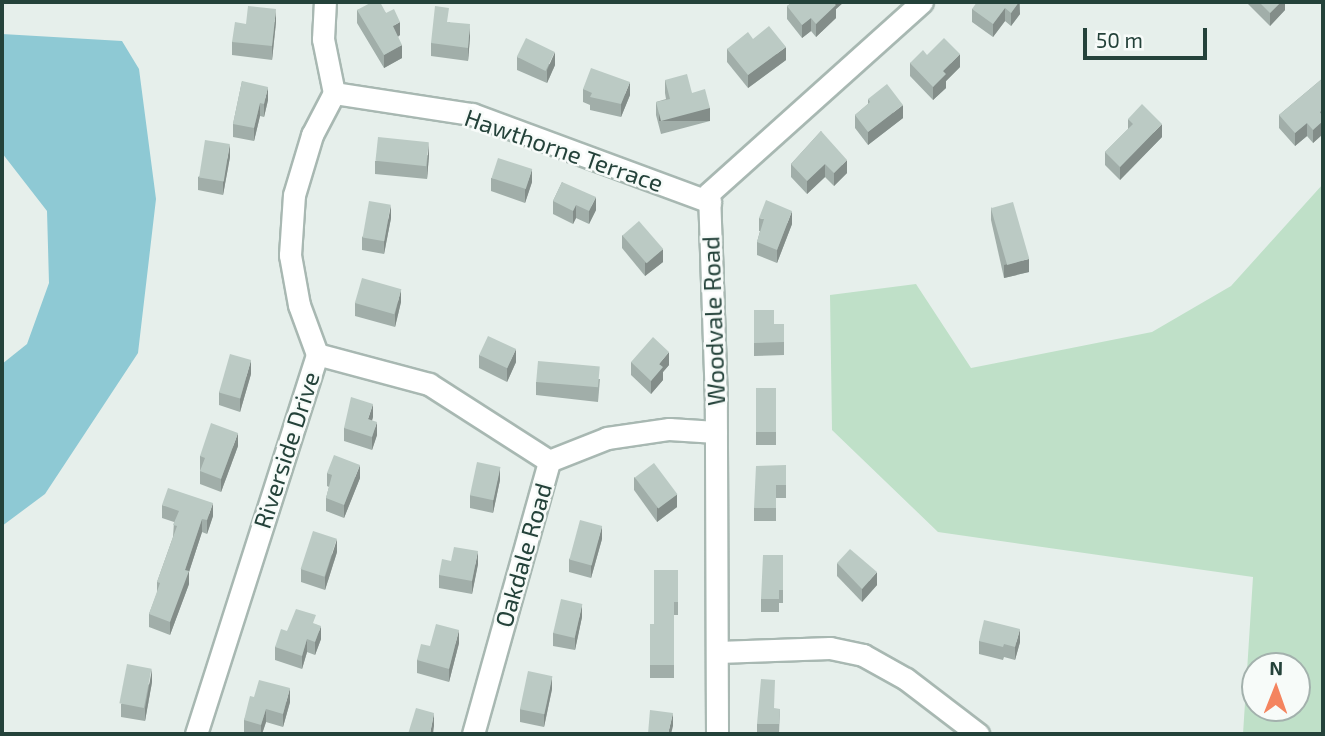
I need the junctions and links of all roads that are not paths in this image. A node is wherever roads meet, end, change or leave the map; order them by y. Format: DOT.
graph roads {
  1 [pos="325,2"];
  2 [pos="922,2"];
  3 [pos="334,93"];
  4 [pos="710,202"];
  5 [pos="317,354"];
  6 [pos="716,432"];
  7 [pos="549,461"];
  8 [pos="718,652"];
  9 [pos="195,734"];
  10 [pos="473,734"];
  11 [pos="717,734"];
  12 [pos="978,734"];
  1 -- 3 [label="street"];
  2 -- 4 [label="street, Woodvale Road"];
  3 -- 4 [label="street, Hawthorne Terrace"];
  3 -- 5 [label="street, Riverside Drive"];
  4 -- 6 [label="street, Woodvale Road"];
  5 -- 7 [label="street"];
  5 -- 9 [label="street, Riverside Drive"];
  6 -- 7 [label="street, Oakdale Road"];
  6 -- 8 [label="street, Woodvale Road"];
  7 -- 10 [label="street, Oakdale Road"];
  8 -- 11 [label="street, Woodvale Road"];
  8 -- 12 [label="street"];
}
